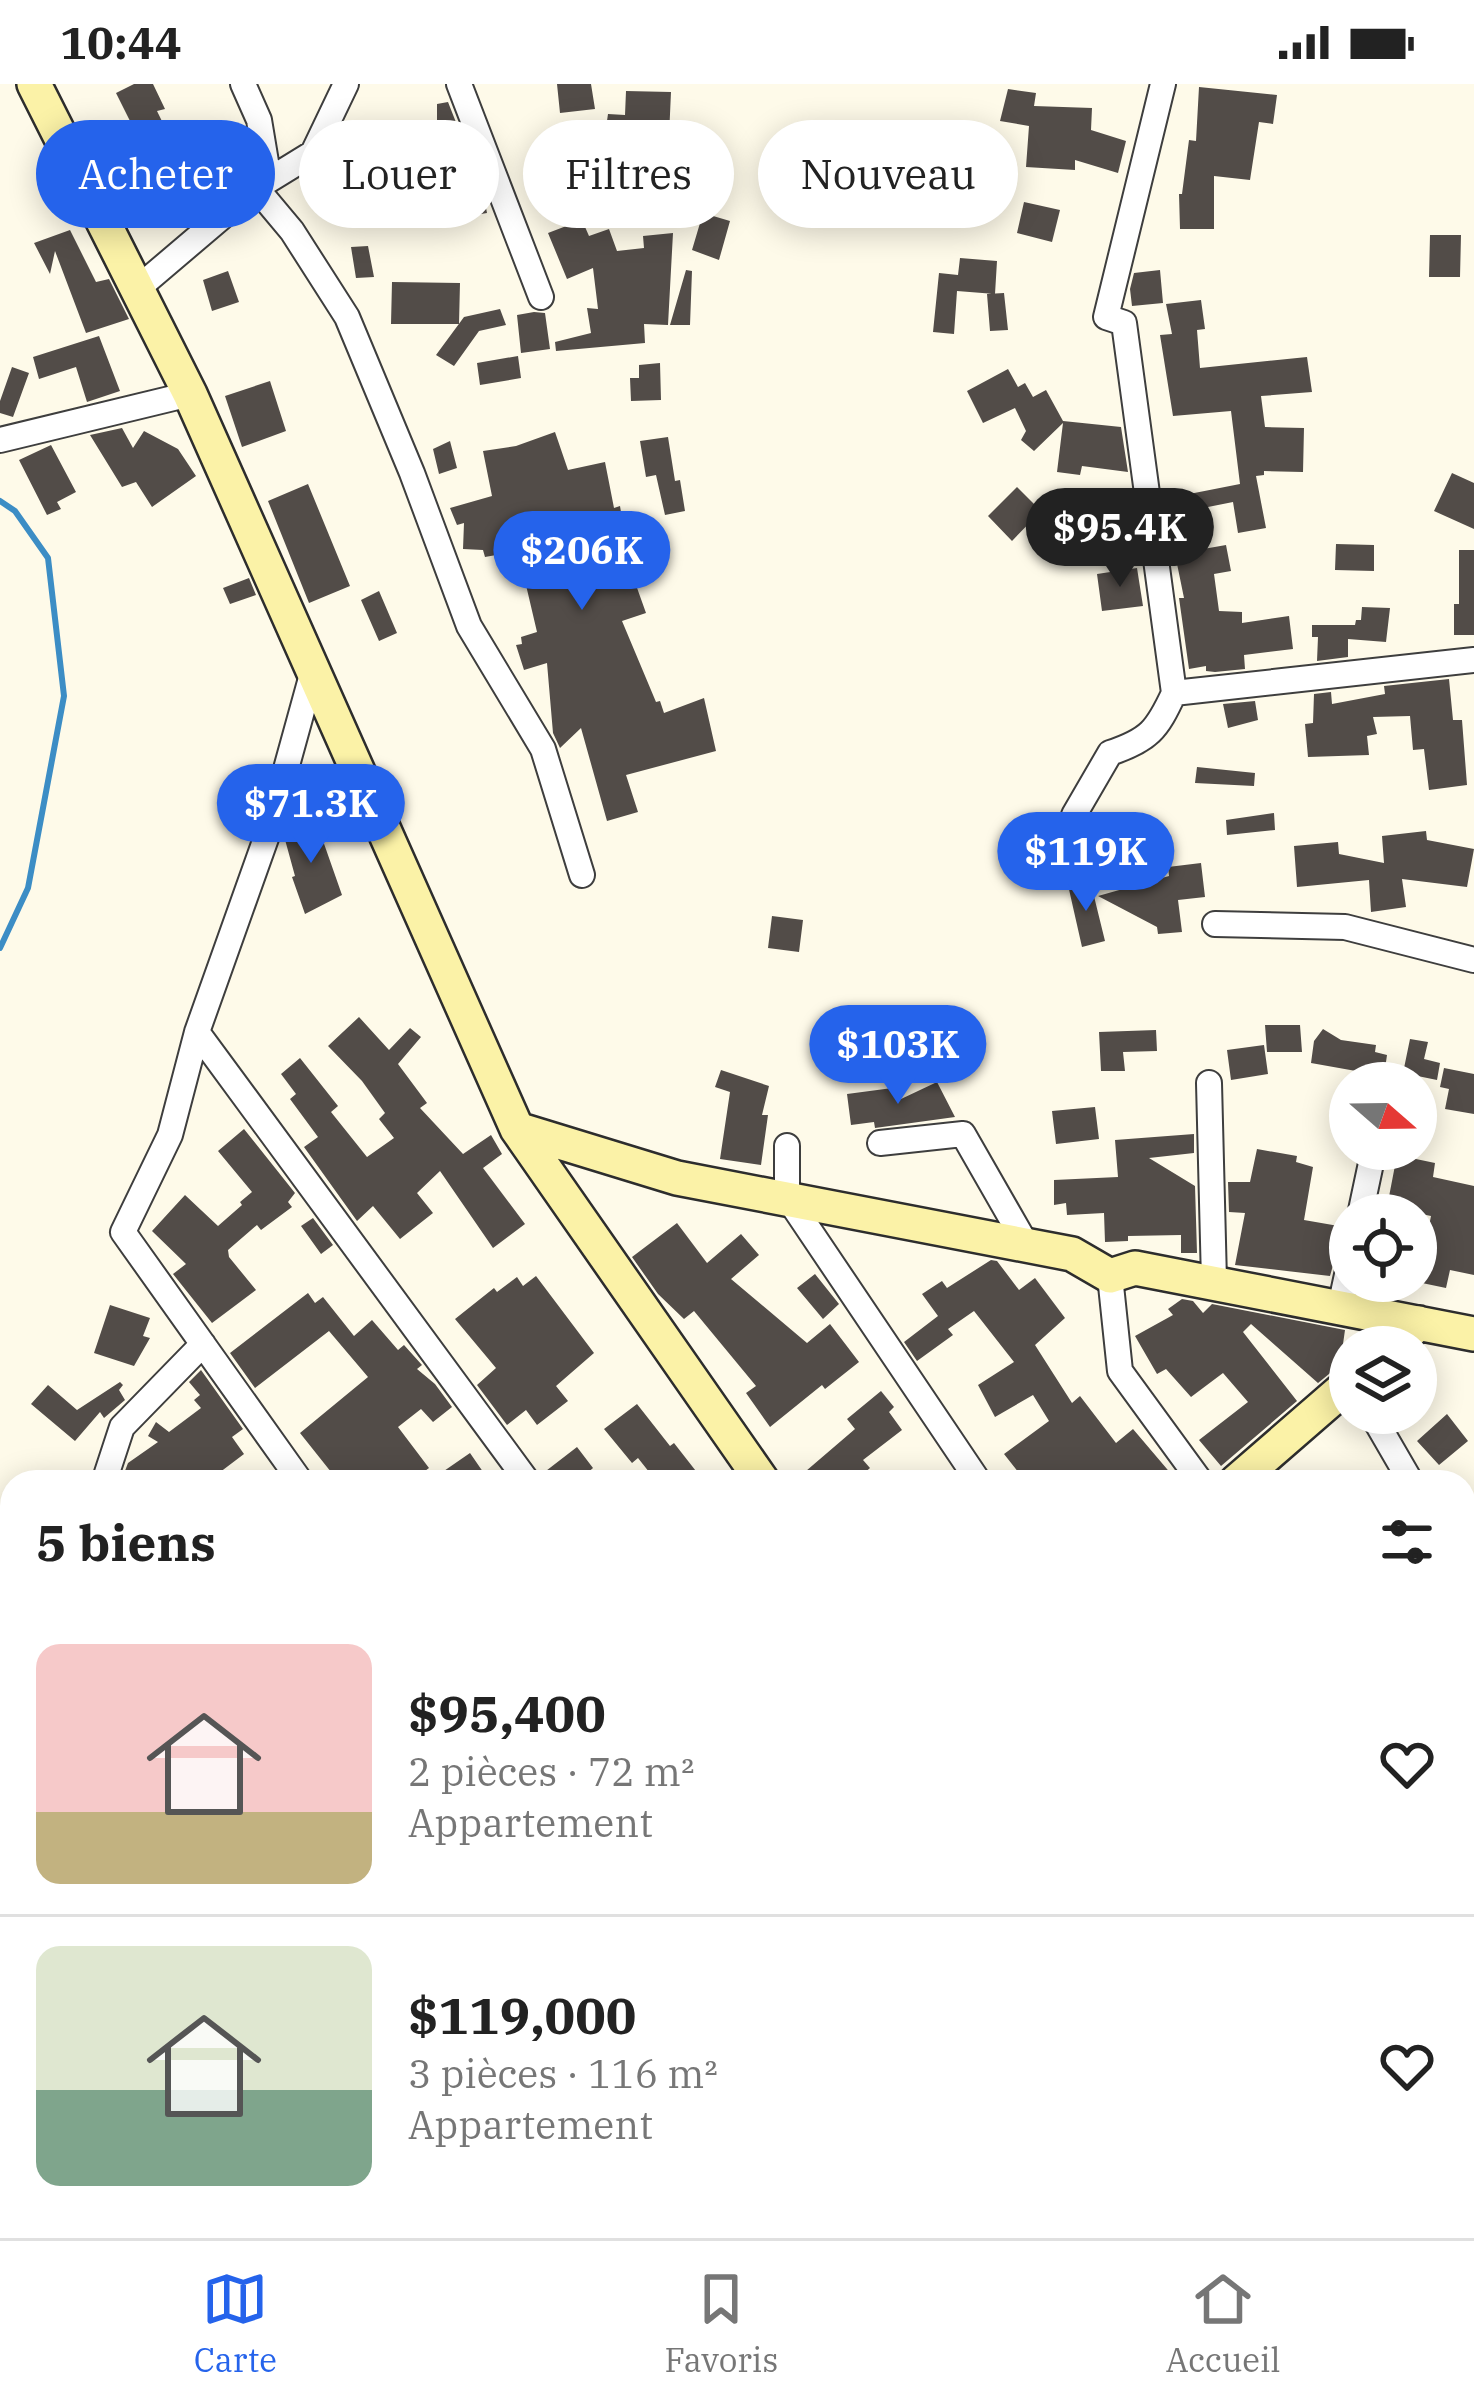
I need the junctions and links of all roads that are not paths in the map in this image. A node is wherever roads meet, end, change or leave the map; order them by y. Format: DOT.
graph roads {
  1 [pos="34,84"];
  2 [pos="243,84"];
  3 [pos="346,84"];
  4 [pos="459,84"];
  5 [pos="1163,84"];
  6 [pos="259,120"];
  7 [pos="275,177"];
  8 [pos="275,203"];
  9 [pos="210,228"];
  10 [pos="137,289"];
  11 [pos="541,297"];
  12 [pos="190,394"];
  13 [pos="0,440"];
  14 [pos="1474,660"];
  15 [pos="314,671"];
  16 [pos="1174,693"];
  17 [pos="1074,815"];
  18 [pos="582,875"];
  19 [pos="1215,924"];
  20 [pos="1474,960"];
  21 [pos="197,1032"];
  22 [pos="1209,1083"];
  23 [pos="517,1129"];
  24 [pos="880,1143"];
  25 [pos="787,1146"];
  26 [pos="787,1197"];
  27 [pos="1026,1244"];
  28 [pos="1110,1276"];
  29 [pos="1214,1281"];
  30 [pos="1341,1302"];
  31 [pos="1340,1307"];
  32 [pos="1420,1323"];
  33 [pos="1416,1326"];
  34 [pos="1474,1334"];
  35 [pos="203,1344"];
  36 [pos="1329,1401"];
  37 [pos="1383,1434"];
  38 [pos="108,1470"];
  39 [pos="292,1470"];
  40 [pos="518,1470"];
  41 [pos="755,1470"];
  42 [pos="971,1470"];
  43 [pos="1192,1470"];
  44 [pos="1250,1470"];
  45 [pos="1404,1470"];
  1 -- 10 [label="main road"];
  2 -- 6 [label="street"];
  3 -- 7 [label="street"];
  4 -- 11 [label="street"];
  5 -- 16 [label="street"];
  8 -- 18 [label="street"];
  9 -- 10 [label="street"];
  10 -- 12 [label="main road"];
  12 -- 13 [label="street"];
  12 -- 15 [label="main road"];
  14 -- 16 [label="street"];
  15 -- 21 [label="street"];
  15 -- 23 [label="main road"];
  16 -- 17 [label="street"];
  19 -- 20 [label="street"];
  21 -- 35 [label="street"];
  21 -- 40 [label="street"];
  22 -- 29 [label="street"];
  23 -- 26 [label="main road"];
  23 -- 41 [label="main road"];
  24 -- 27 [label="street"];
  25 -- 26 [label="street"];
  26 -- 27 [label="main road"];
  26 -- 42 [label="street"];
  27 -- 28 [label="main road"];
  28 -- 29 [label="main road"];
  28 -- 43 [label="street"];
  29 -- 31 [label="main road"];
  30 -- 31 [label="street"];
  31 -- 32 [label="main road"];
  32 -- 33 [label="main road"];
  32 -- 34 [label="main road"];
  35 -- 38 [label="street"];
  35 -- 39 [label="street"];
  36 -- 44 [label="main road"];
  37 -- 45 [label="street"];
}
